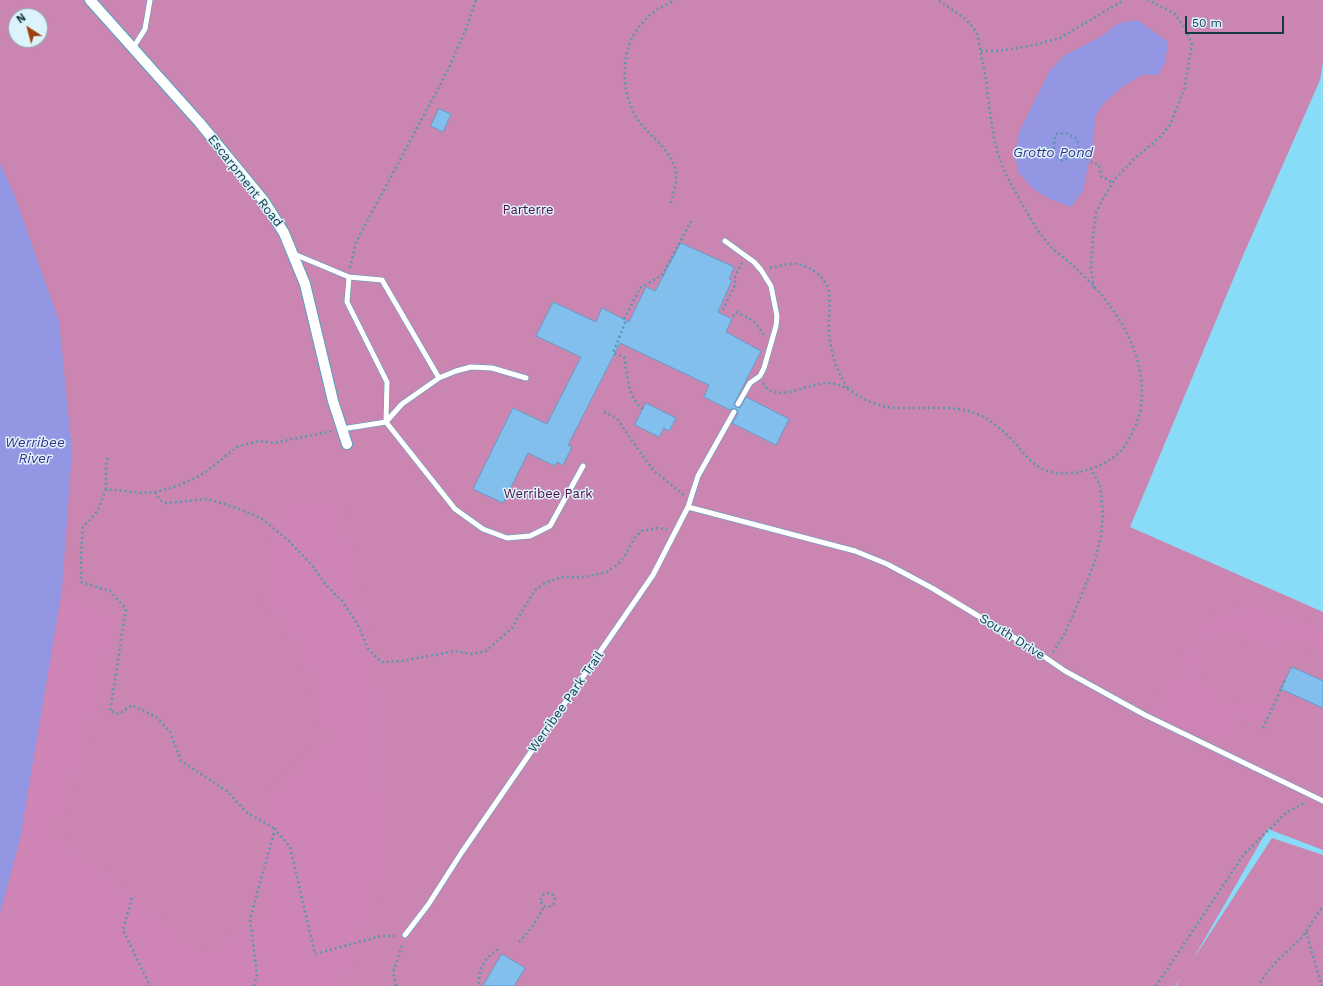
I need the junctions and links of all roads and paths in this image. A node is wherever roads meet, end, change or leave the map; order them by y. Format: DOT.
graph roads {
  1 [pos="90,0"];
  2 [pos="150,0"];
  3 [pos="476,0"];
  4 [pos="675,0"];
  5 [pos="937,0"];
  6 [pos="1124,0"];
  7 [pos="1148,0"];
  8 [pos="133,48"];
  9 [pos="981,51"];
  10 [pos="1080,154"];
  11 [pos="1113,183"];
  12 [pos="671,203"];
  13 [pos="692,220"];
  14 [pos="725,241"];
  15 [pos="293,254"];
  16 [pos="745,256"];
  17 [pos="765,269"];
  18 [pos="349,277"];
  19 [pos="1095,288"];
  20 [pos="723,310"];
  21 [pos="734,316"];
  22 [pos="769,353"];
  23 [pos="760,376"];
  24 [pos="439,378"];
  25 [pos="526,378"];
  26 [pos="848,388"];
  27 [pos="738,404"];
  28 [pos="643,408"];
  29 [pos="604,412"];
  30 [pos="734,412"];
  31 [pos="386,422"];
  32 [pos="342,429"];
  33 [pos="348,444"];
  34 [pos="108,458"];
  35 [pos="583,466"];
  36 [pos="1091,469"];
  37 [pos="106,489"];
  38 [pos="155,492"];
  39 [pos="690,498"];
  40 [pos="688,507"];
  41 [pos="676,530"];
  42 [pos="1049,660"];
  43 [pos="1286,678"];
  44 [pos="1263,728"];
  45 [pos="1315,797"];
  46 [pos="1323,801"];
  47 [pos="275,829"];
  48 [pos="132,898"];
  49 [pos="544,907"];
  50 [pos="1322,907"];
  51 [pos="1306,932"];
  52 [pos="406,935"];
  53 [pos="519,942"];
  54 [pos="501,948"];
  55 [pos="1260,983"];
  56 [pos="479,984"];
  57 [pos="150,986"];
  58 [pos="254,986"];
  59 [pos="396,986"];
  60 [pos="1156,986"];
  61 [pos="1322,986"];
  1 -- 8 [label="street, Escarpment Road"];
  2 -- 8 [label="lane"];
  3 -- 18 [label="path"];
  4 -- 12 [label="path"];
  5 -- 9 [label="path"];
  6 -- 9 [label="path"];
  7 -- 11 [label="path"];
  8 -- 15 [label="street, Escarpment Road"];
  9 -- 19 [label="path"];
  10 -- 10 [label="path"];
  10 -- 11 [label="path"];
  11 -- 19 [label="path"];
  13 -- 28 [label="path"];
  14 -- 16 [label="lane"];
  15 -- 18 [label="lane"];
  15 -- 32 [label="street, Escarpment Road"];
  16 -- 20 [label="path"];
  16 -- 22 [label="lane"];
  17 -- 26 [label="path"];
  18 -- 24 [label="lane"];
  18 -- 31 [label="lane"];
  19 -- 36 [label="path"];
  21 -- 22 [label="path"];
  22 -- 23 [label="lane"];
  23 -- 26 [label="path"];
  23 -- 27 [label="lane"];
  24 -- 25 [label="lane"];
  24 -- 31 [label="lane"];
  26 -- 36 [label="path"];
  29 -- 39 [label="path"];
  30 -- 39 [label="lane, Werribee Park Trail"];
  31 -- 32 [label="lane"];
  31 -- 35 [label="lane"];
  32 -- 33 [label="street, Escarpment Road"];
  32 -- 38 [label="path"];
  34 -- 37 [label="path"];
  36 -- 42 [label="path"];
  37 -- 38 [label="path"];
  37 -- 47 [label="path"];
  38 -- 41 [label="path"];
  39 -- 40 [label="lane, Werribee Park Trail"];
  40 -- 41 [label="lane, Werribee Park Trail"];
  40 -- 42 [label="lane, South Drive"];
  41 -- 52 [label="lane, Werribee Park Trail"];
  42 -- 45 [label="lane, South Drive"];
  43 -- 44 [label="path"];
  45 -- 46 [label="lane, South Drive"];
  45 -- 60 [label="path"];
  47 -- 52 [label="path"];
  47 -- 58 [label="path"];
  48 -- 57 [label="path"];
  49 -- 49 [label="path"];
  49 -- 53 [label="path"];
  50 -- 51 [label="path"];
  51 -- 55 [label="path"];
  51 -- 61 [label="path"];
  52 -- 59 [label="path"];
  54 -- 56 [label="path"];
}
